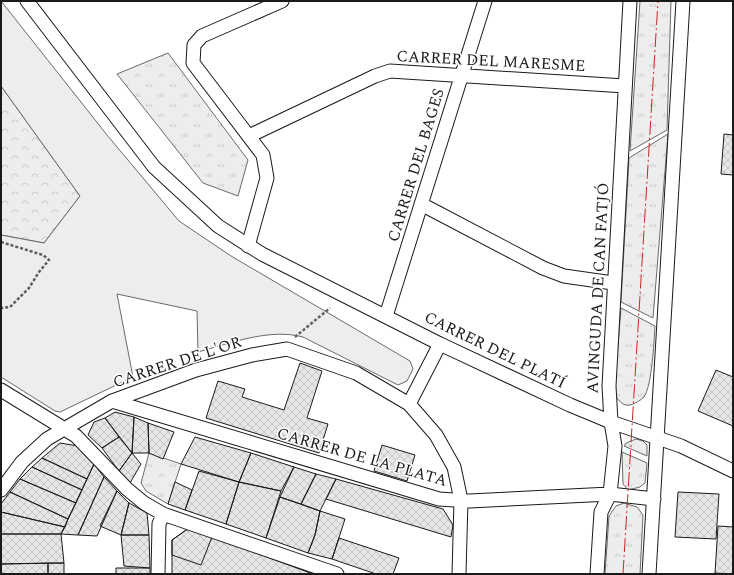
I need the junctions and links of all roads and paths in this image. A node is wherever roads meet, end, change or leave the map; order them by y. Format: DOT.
graph roads {
  1 [pos="27,1"];
  2 [pos="282,1"];
  3 [pos="485,1"];
  4 [pos="630,1"];
  5 [pos="683,1"];
  6 [pos="461,76"];
  7 [pos="625,86"];
  8 [pos="249,136"];
  9 [pos="421,204"];
  10 [pos="1,242"];
  11 [pos="248,246"];
  12 [pos="613,283"];
  13 [pos="1,308"];
  14 [pos="330,308"];
  15 [pos="386,316"];
  16 [pos="294,338"];
  17 [pos="440,344"];
  18 [pos="1,390"];
  19 [pos="112,401"];
  20 [pos="408,404"];
  21 [pos="611,422"];
  22 [pos="64,428"];
  23 [pos="658,438"];
  24 [pos="733,471"];
  25 [pos="1,490"];
  26 [pos="610,494"];
  27 [pos="654,498"];
  28 [pos="461,500"];
  29 [pos="163,514"];
  30 [pos="158,574"];
  31 [pos="337,574"];
  32 [pos="459,574"];
  33 [pos="597,574"];
  34 [pos="649,574"];
  1 -- 11 [label="street, CARRER DEL PLATÍ"];
  2 -- 8 [label="street"];
  3 -- 6 [label="street, CARRER DEL BAGES"];
  4 -- 7 [label="street, AVINGUDA DE CAN FATJÓ"];
  5 -- 23 [label="street"];
  6 -- 7 [label="street, CARRER DEL MARESME"];
  6 -- 8 [label="street, CARRER DEL MARESME"];
  6 -- 9 [label="street, CARRER DEL BAGES"];
  7 -- 12 [label="street, AVINGUDA DE CAN FATJÓ"];
  8 -- 11 [label="street"];
  9 -- 12 [label="street"];
  9 -- 15 [label="street, CARRER DEL BAGES"];
  10 -- 13 [label="path"];
  11 -- 15 [label="street, CARRER DEL PLATÍ"];
  12 -- 21 [label="street, AVINGUDA DE CAN FATJÓ"];
  14 -- 16 [label="path"];
  15 -- 17 [label="street, CARRER DEL PLATÍ"];
  17 -- 20 [label="street"];
  17 -- 21 [label="street, CARRER DEL PLATÍ"];
  18 -- 22 [label="street"];
  19 -- 20 [label="street, CARRER DE L'OR"];
  19 -- 22 [label="street, CARRER DE L'OR"];
  19 -- 28 [label="street, CARRER DE LA PLATA"];
  20 -- 28 [label="street, CARRER DE L'OR"];
  21 -- 23 [label="street, CARRER DEL PLATÍ"];
  21 -- 26 [label="street, AVINGUDA DE CAN FATJÓ"];
  22 -- 25 [label="street, CARRER DE L'OR"];
  22 -- 29 [label="street"];
  23 -- 24 [label="street, CARRER DEL PLATÍ"];
  23 -- 27 [label="street"];
  26 -- 27 [label="street, CARRER DE LA PLATA"];
  26 -- 28 [label="street, CARRER DE LA PLATA"];
  26 -- 33 [label="street, AVINGUDA DE CAN FATJÓ"];
  27 -- 34 [label="street"];
  28 -- 32 [label="street, CARRER DE L'OR"];
  29 -- 30 [label="street"];
  29 -- 31 [label="street"];
}
